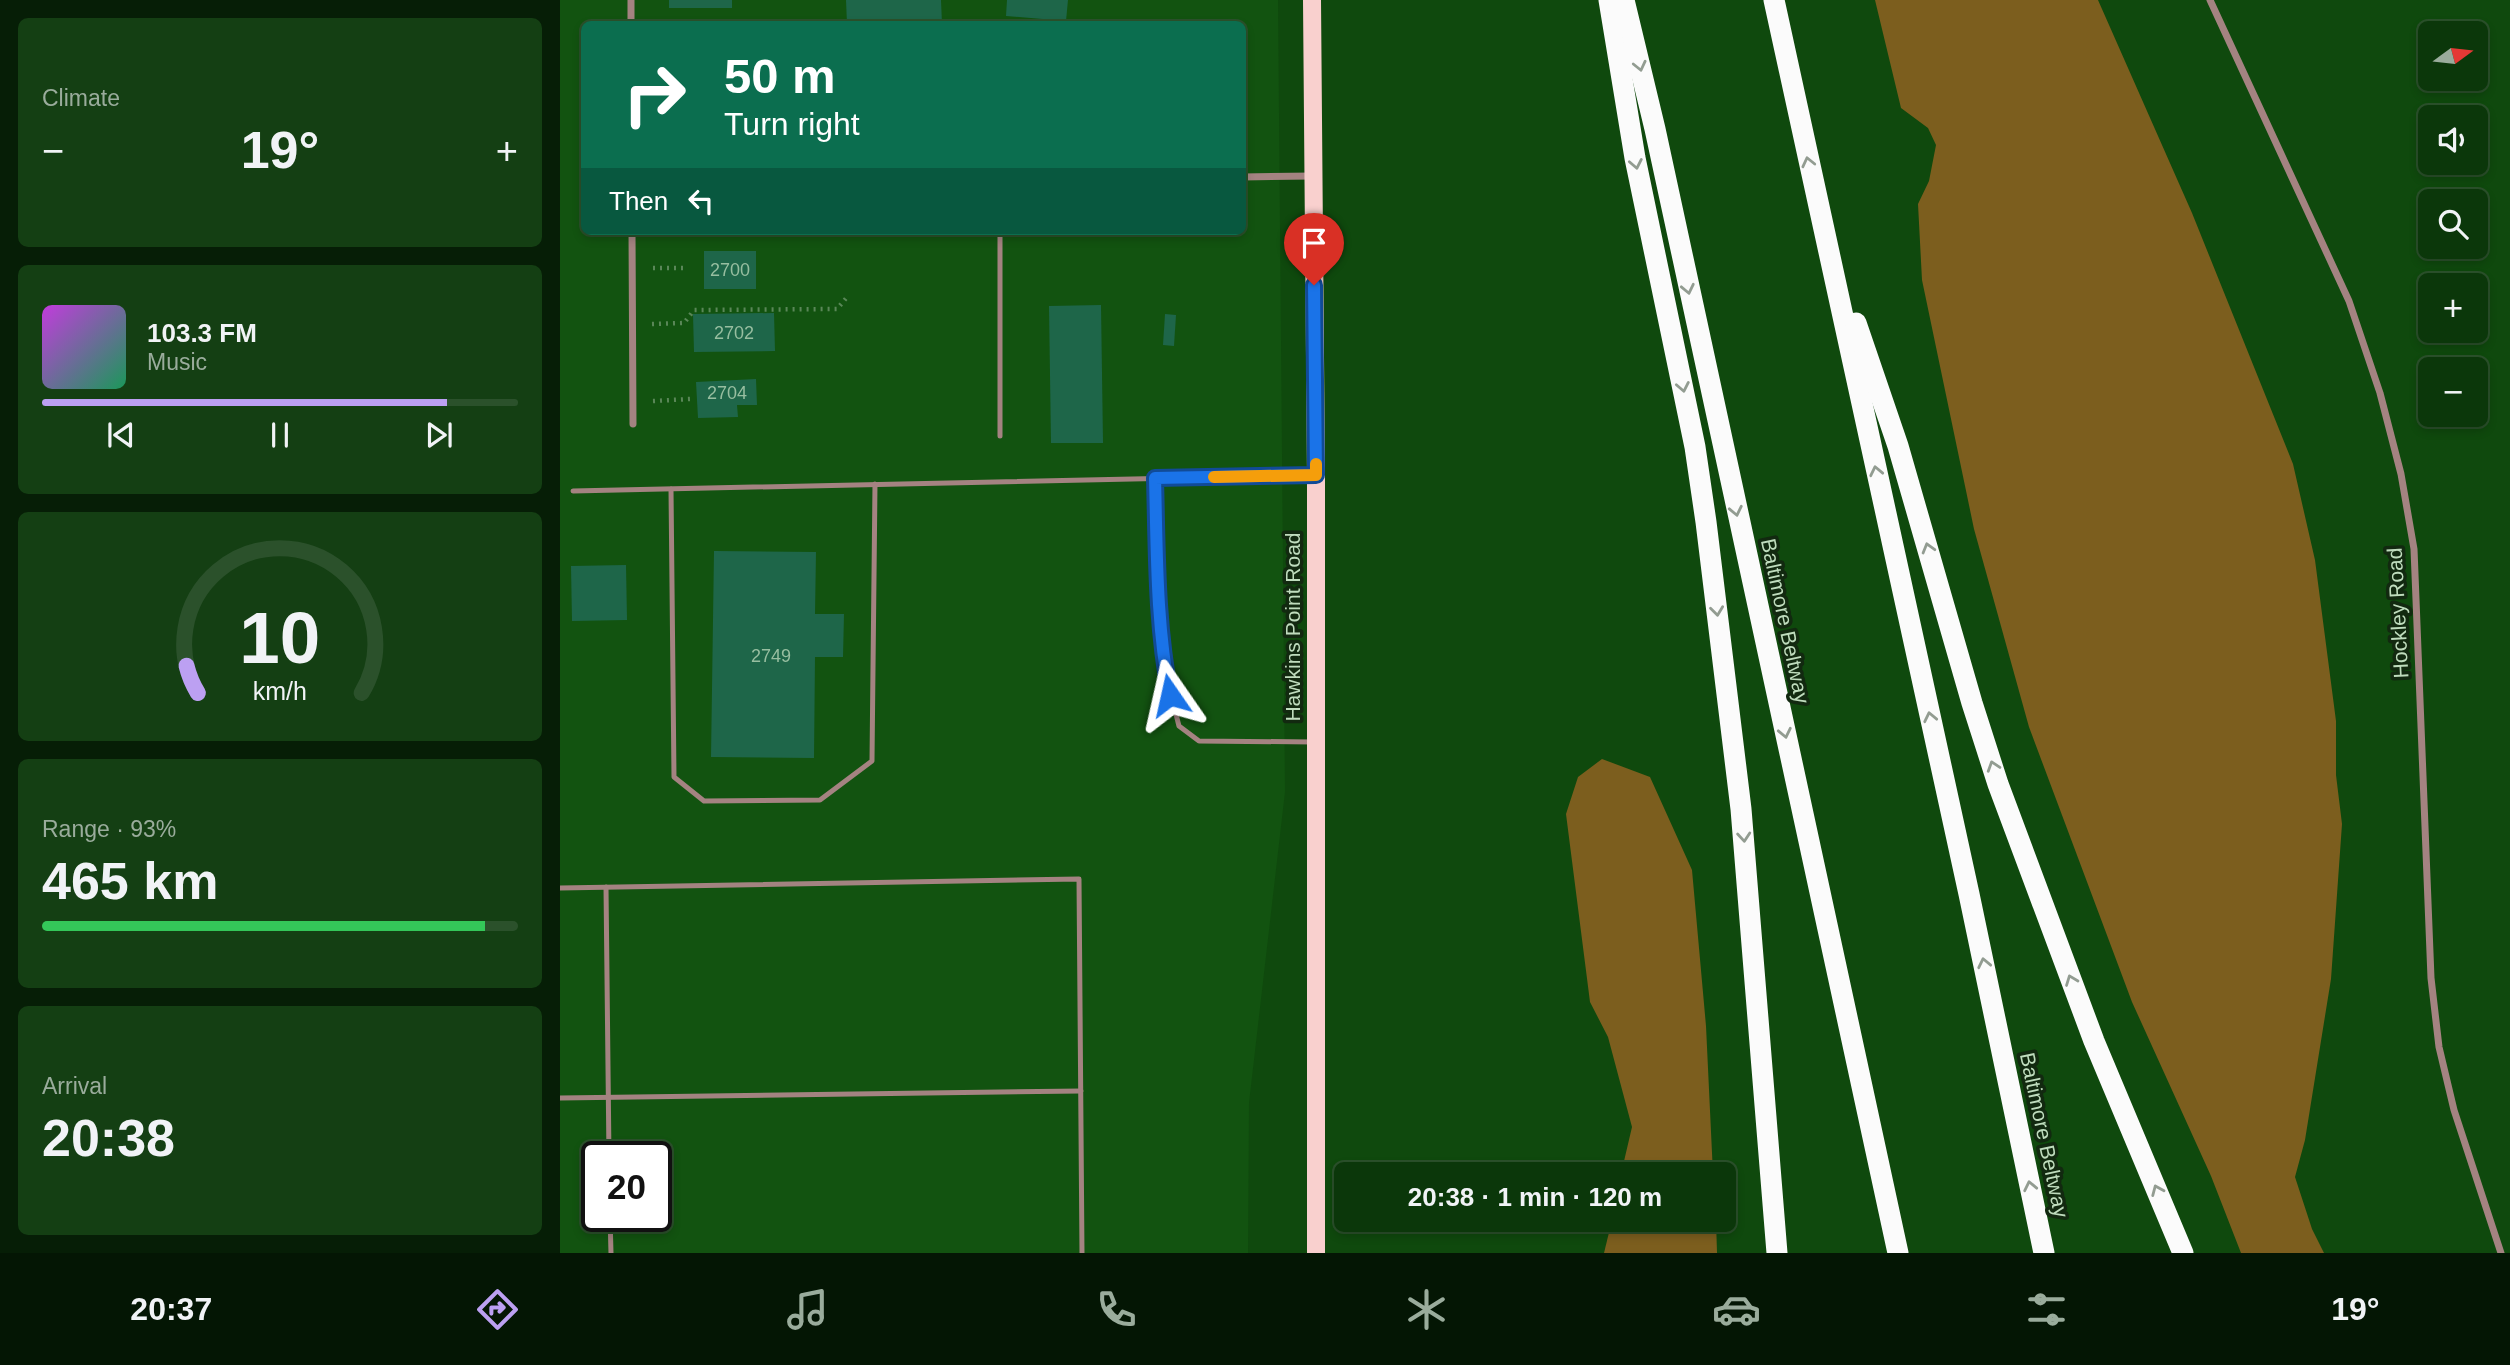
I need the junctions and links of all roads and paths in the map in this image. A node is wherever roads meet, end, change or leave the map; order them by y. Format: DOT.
graph roads {
  1 [pos="631,0"];
  2 [pos="1312,0"];
  3 [pos="1609,0"];
  4 [pos="1624,0"];
  5 [pos="1774,0"];
  6 [pos="2210,0"];
  7 [pos="631,21"];
  8 [pos="1312,176"];
  9 [pos="1246,177"];
  10 [pos="1823,229"];
  11 [pos="632,235"];
  12 [pos="1000,235"];
  13 [pos="653,268"];
  14 [pos="688,268"];
  15 [pos="848,296"];
  16 [pos="652,324"];
  17 [pos="690,399"];
  18 [pos="653,401"];
  19 [pos="633,424"];
  20 [pos="1000,436"];
  21 [pos="1316,475"];
  22 [pos="1155,478"];
  23 [pos="875,484"];
  24 [pos="671,489"];
  25 [pos="573,491"];
  26 [pos="1316,742"];
  27 [pos="606,887"];
  28 [pos="560,888"];
  29 [pos="1081,1091"];
  30 [pos="609,1097"];
  31 [pos="560,1098"];
  32 [pos="609,1141"];
  33 [pos="610,1232"];
  34 [pos="611,1253"];
  35 [pos="1082,1253"];
  36 [pos="1316,1253"];
  37 [pos="1777,1253"];
  38 [pos="1898,1253"];
  39 [pos="2044,1253"];
  40 [pos="2183,1253"];
  41 [pos="2501,1253"];
  1 -- 7 [label="street"];
  2 -- 8 [label="main road, Hawkins Point Road"];
  3 -- 37 [label="highway, one-way"];
  4 -- 38 [label="highway, Baltimore Beltway, one-way"];
  10 -- 5 [label="highway, Baltimore Beltway, one-way"];
  6 -- 41 [label="street, Hockley Road"];
  8 -- 9 [label="street"];
  8 -- 21 [label="main road, Hawkins Point Road"];
  39 -- 10 [label="highway, Baltimore Beltway, one-way"];
  40 -- 10 [label="highway, one-way"];
  11 -- 19 [label="street"];
  12 -- 20 [label="lane"];
  13 -- 14 [label="path"];
  15 -- 16 [label="path"];
  17 -- 18 [label="path"];
  21 -- 22 [label="lane"];
  21 -- 26 [label="main road, Hawkins Point Road"];
  22 -- 23 [label="lane"];
  22 -- 26 [label="lane"];
  23 -- 24 [label="lane"];
  23 -- 24 [label="lane"];
  24 -- 25 [label="lane"];
  26 -- 36 [label="main road, Hawkins Point Road"];
  27 -- 28 [label="lane"];
  27 -- 29 [label="lane"];
  27 -- 30 [label="lane"];
  29 -- 30 [label="lane"];
  29 -- 35 [label="lane"];
  30 -- 31 [label="lane"];
  30 -- 32 [label="lane"];
  33 -- 34 [label="lane"];
}
